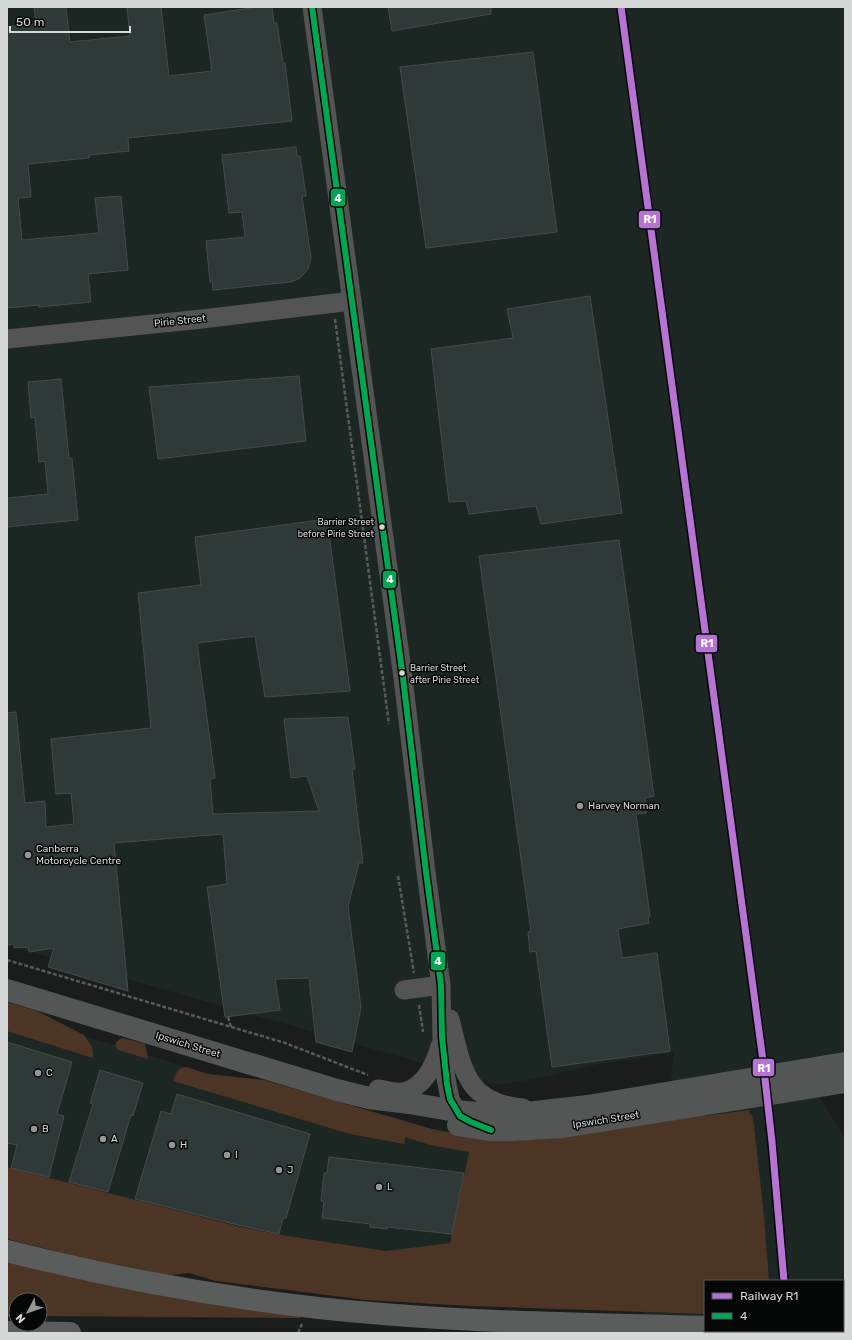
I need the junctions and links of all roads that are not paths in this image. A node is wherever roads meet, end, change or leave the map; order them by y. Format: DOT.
graph roads {
  1 [pos="312,7"];
  2 [pos="352,301"];
  3 [pos="7,339"];
  4 [pos="441,985"];
  5 [pos="410,989"];
  6 [pos="7,990"];
  7 [pos="442,1037"];
  8 [pos="845,1064"];
  9 [pos="817,1077"];
  10 [pos="845,1082"];
  11 [pos="372,1088"];
  12 [pos="337,1090"];
  13 [pos="719,1093"];
  14 [pos="561,1109"];
  15 [pos="456,1111"];
  16 [pos="491,1130"];
  17 [pos="7,1251"];
  18 [pos="704,1327"];
  19 [pos="7,1332"];
  20 [pos="70,1333"];
  1 -- 2 [label="street"];
  2 -- 3 [label="street, Pirie Street"];
  2 -- 4 [label="street"];
  4 -- 5 [label="street"];
  4 -- 7 [label="street"];
  4 -- 14 [label="street"];
  6 -- 12 [label="main road, Ipswich Street"];
  7 -- 12 [label="street"];
  7 -- 15 [label="street"];
  8 -- 9 [label="main road, Ipswich Street"];
  9 -- 10 [label="main road, Ipswich Street"];
  9 -- 13 [label="main road, Ipswich Street"];
  11 -- 12 [label="main road, Ipswich Street"];
  11 -- 15 [label="main road, Ipswich Street"];
  11 -- 16 [label="main road, Ipswich Street"];
  13 -- 14 [label="main road, Ipswich Street"];
  13 -- 16 [label="main road, Ipswich Street"];
  14 -- 15 [label="main road, Ipswich Street"];
  15 -- 16 [label="main road"];
  17 -- 18 [label="highway"];
  19 -- 20 [label="highway"];
}
